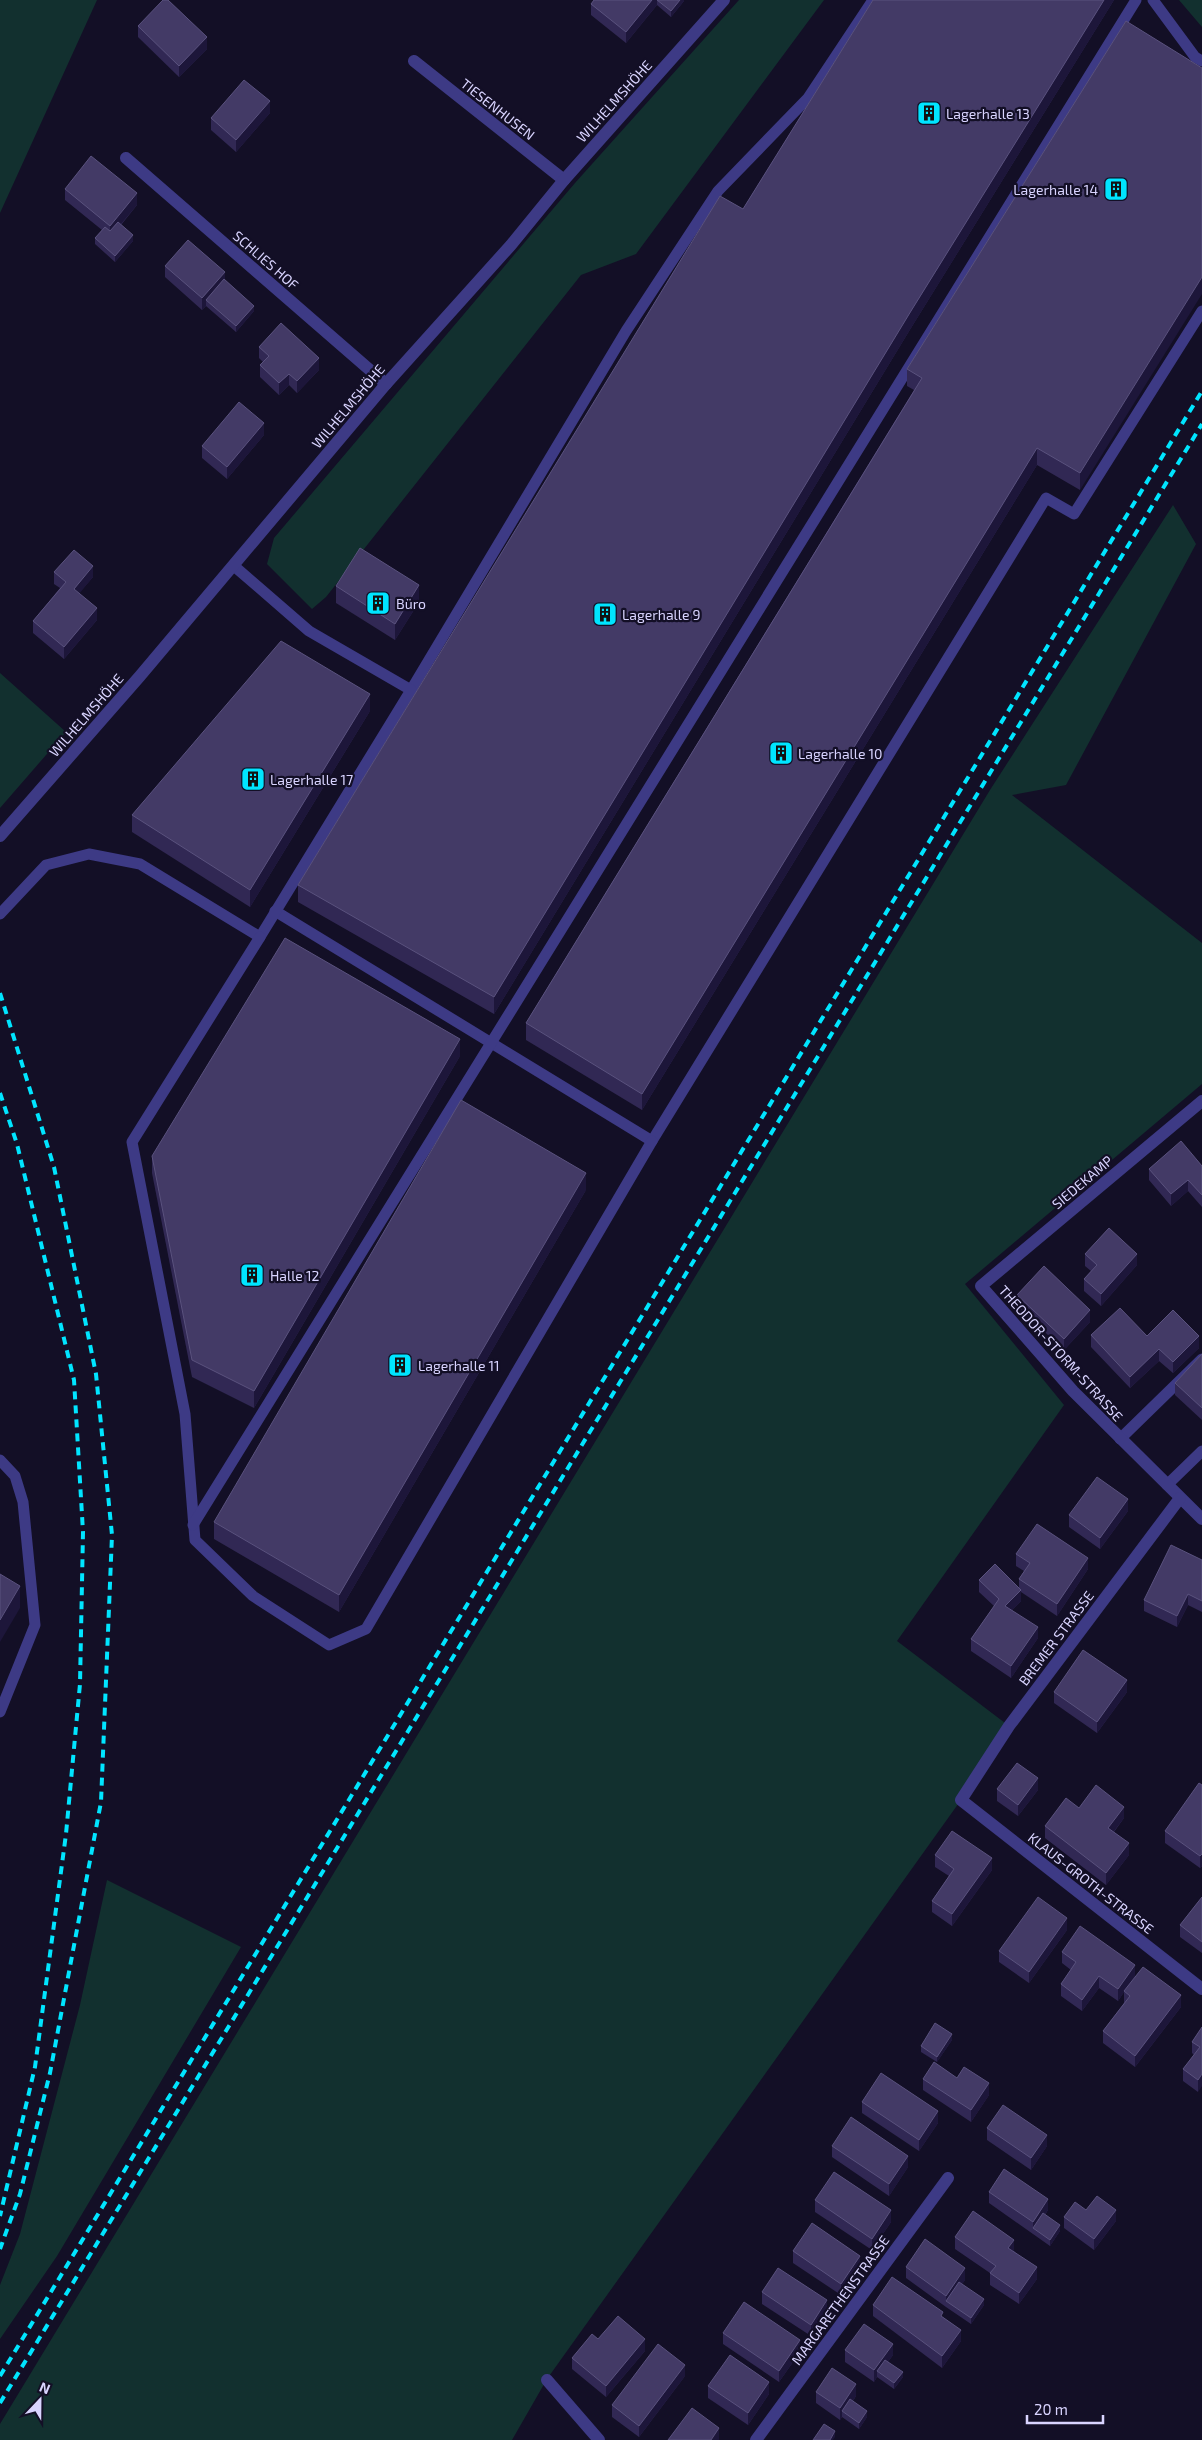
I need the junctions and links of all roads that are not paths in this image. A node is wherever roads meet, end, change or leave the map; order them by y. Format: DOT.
graph roads {
  1 [pos="724,0"];
  2 [pos="873,0"];
  3 [pos="1136,0"];
  4 [pos="1152,0"];
  5 [pos="414,61"];
  6 [pos="1202,61"];
  7 [pos="126,158"];
  8 [pos="564,180"];
  9 [pos="1202,311"];
  10 [pos="386,384"];
  11 [pos="234,566"];
  12 [pos="411,690"];
  13 [pos="0,836"];
  14 [pos="276,911"];
  15 [pos="0,914"];
  16 [pos="260,937"];
  17 [pos="491,1042"];
  18 [pos="1202,1101"];
  19 [pos="652,1141"];
  20 [pos="981,1286"];
  21 [pos="1202,1359"];
  22 [pos="1120,1438"];
  23 [pos="1202,1451"];
  24 [pos="0,1460"];
  25 [pos="1167,1485"];
  26 [pos="1180,1498"];
  27 [pos="1202,1519"];
  28 [pos="193,1525"];
  29 [pos="0,1712"];
  30 [pos="961,1800"];
  31 [pos="1202,1989"];
  32 [pos="948,2178"];
  33 [pos="547,2380"];
  34 [pos="600,2440"];
  35 [pos="756,2440"];
  1 -- 8 [label="street, WILHELMSHÖHE"];
  2 -- 12 [label="lane"];
  3 -- 17 [label="lane"];
  4 -- 6 [label="lane"];
  5 -- 8 [label="street, TIESENHUSEN"];
  7 -- 10 [label="street, SCHLIES HOF"];
  8 -- 10 [label="street, WILHELMSHÖHE"];
  9 -- 19 [label="lane"];
  10 -- 11 [label="street, WILHELMSHÖHE"];
  11 -- 12 [label="lane"];
  11 -- 13 [label="street, WILHELMSHÖHE"];
  12 -- 14 [label="lane"];
  14 -- 16 [label="lane"];
  14 -- 17 [label="lane"];
  15 -- 16 [label="lane"];
  16 -- 28 [label="lane"];
  17 -- 19 [label="lane"];
  17 -- 28 [label="lane"];
  18 -- 20 [label="street, SIEDEKAMP"];
  19 -- 28 [label="lane"];
  20 -- 22 [label="street, THEODOR-STORM-STRASSE"];
  21 -- 22 [label="lane, THEODOR-STORM-STRASSE"];
  22 -- 25 [label="street, THEODOR-STORM-STRASSE"];
  23 -- 25 [label="lane"];
  24 -- 29 [label="lane"];
  25 -- 26 [label="street, THEODOR-STORM-STRASSE"];
  26 -- 27 [label="street, THEODOR-STORM-STRASSE"];
  26 -- 30 [label="street, BREMER STRASSE"];
  30 -- 31 [label="street, KLAUS-GROTH-STRASSE"];
  32 -- 35 [label="street, MARGARETHENSTRASSE"];
  33 -- 34 [label="street"];
}
